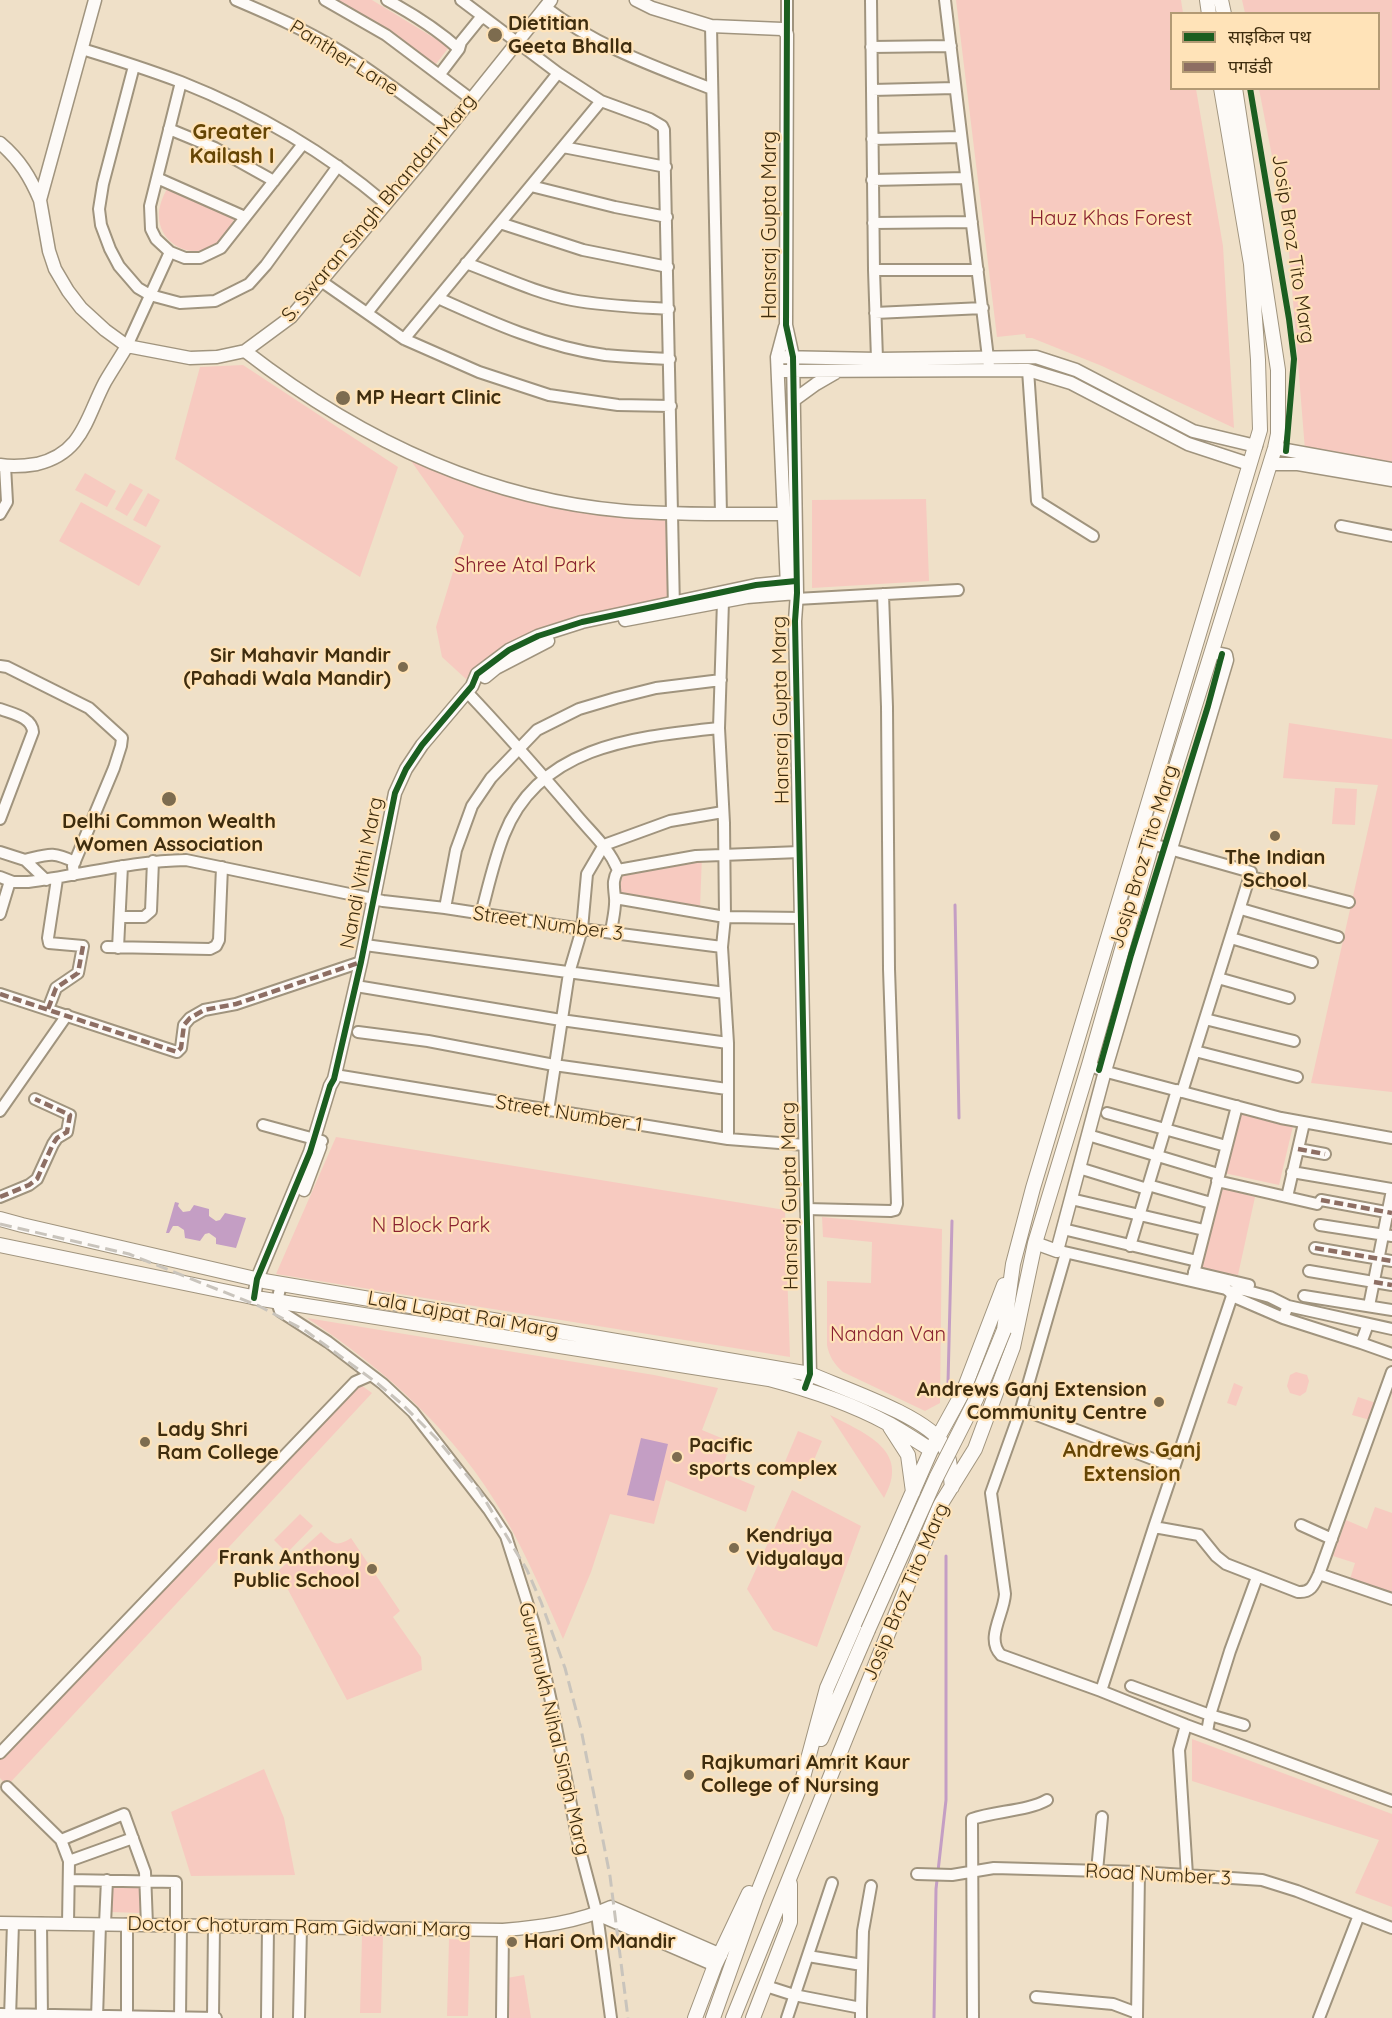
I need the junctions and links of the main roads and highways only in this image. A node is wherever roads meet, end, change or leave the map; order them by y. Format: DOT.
graph roads {
  1 [pos="1221,90"];
  2 [pos="1235,90"];
  3 [pos="1258,380"];
  4 [pos="1278,380"];
  5 [pos="0,1219"];
  6 [pos="0,1245"];
  7 [pos="1013,1264"];
  8 [pos="421,1308"];
  9 [pos="447,1312"];
  10 [pos="419,1324"];
  11 [pos="444,1328"];
  12 [pos="951,1414"];
  13 [pos="887,1422"];
  14 [pos="920,1423"];
  15 [pos="984,1428"];
  16 [pos="938,1437"];
  17 [pos="931,1450"];
  18 [pos="952,1487"];
  19 [pos="914,1494"];
  20 [pos="801,1785"];
  21 [pos="767,1870"];
  22 [pos="790,1876"];
  23 [pos="695,2018"];
  24 [pos="713,2018"];
  25 [pos="733,2018"];
  26 [pos="753,2018"];
  1 -- 3 [label="main road, Josip Broz Tito Marg"];
  2 -- 4 [label="main road, Josip Broz Tito Marg"];
  3 -- 4 [label="main road"];
  3 -- 7 [label="main road, Josip Broz Tito Marg"];
  4 -- 15 [label="main road, Josip Broz Tito Marg"];
  5 -- 8 [label="main road, Lala Lajpat Rai Marg"];
  6 -- 10 [label="main road, Lala Lajpat Rai Marg"];
  7 -- 12 [label="main road"];
  7 -- 20 [label="main road, Josip Broz Tito Marg, bridge"];
  8 -- 9 [label="main road, Lala Lajpat Rai Marg"];
  8 -- 10 [label="main road"];
  9 -- 11 [label="main road"];
  9 -- 14 [label="main road, Lala Lajpat Rai Marg"];
  10 -- 11 [label="main road, Lala Lajpat Rai Marg"];
  11 -- 13 [label="main road, Lala Lajpat Rai Marg"];
  12 -- 14 [label="main road"];
  12 -- 15 [label="main road"];
  12 -- 16 [label="main road"];
  13 -- 17 [label="main road, Lala Lajpat Rai Marg"];
  13 -- 19 [label="main road"];
  14 -- 16 [label="main road, Lala Lajpat Rai Marg"];
  15 -- 18 [label="main road, Josip Broz Tito Marg"];
  16 -- 17 [label="main road"];
  16 -- 18 [label="main road"];
  17 -- 19 [label="main road"];
  18 -- 22 [label="main road, Josip Broz Tito Marg"];
  19 -- 20 [label="main road"];
  20 -- 21 [label="main road, Josip Broz Tito Marg"];
  21 -- 23 [label="main road"];
  21 -- 24 [label="main road"];
  22 -- 25 [label="main road, Josip Broz Tito Marg"];
  22 -- 26 [label="main road"];
}
